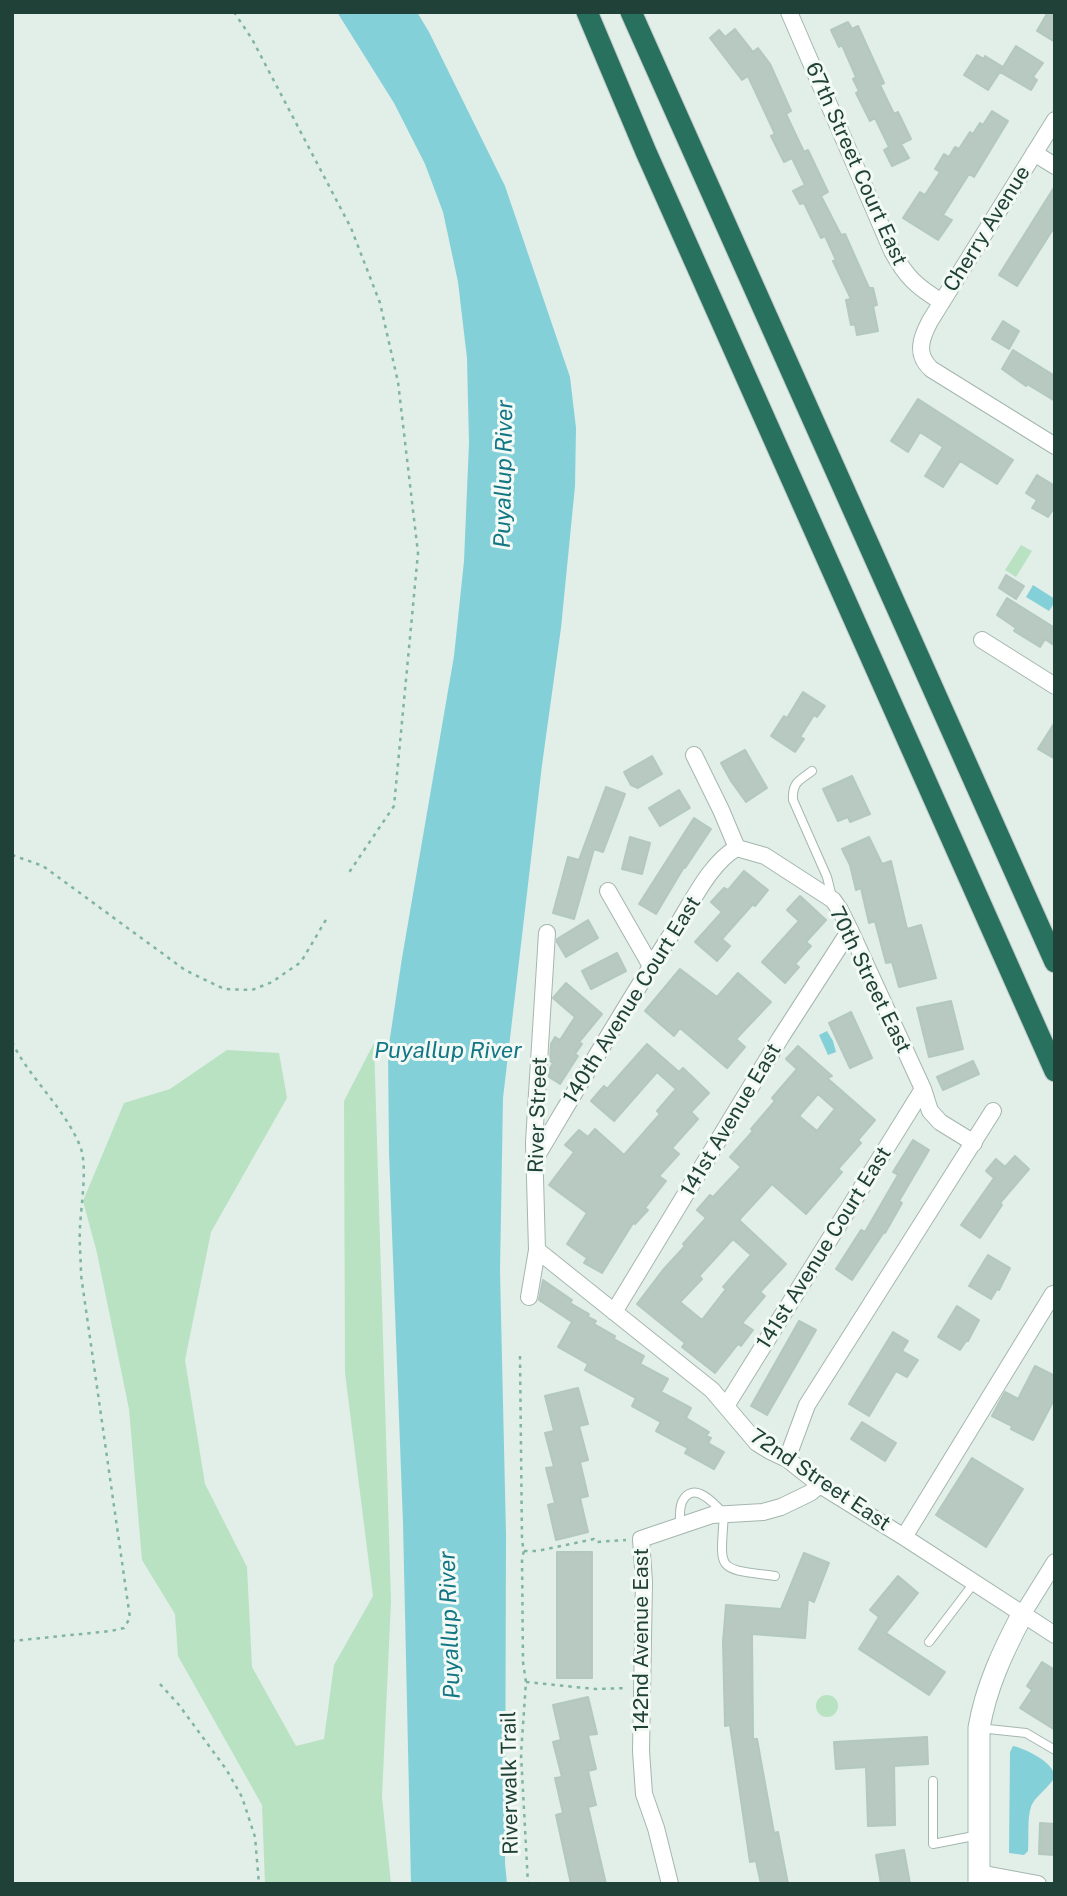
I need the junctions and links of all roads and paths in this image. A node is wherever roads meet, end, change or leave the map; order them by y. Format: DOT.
graph roads {
  1 [pos="234,12"];
  2 [pos="587,12"];
  3 [pos="631,12"];
  4 [pos="789,12"];
  5 [pos="1055,120"];
  6 [pos="1034,153"];
  7 [pos="1055,166"];
  8 [pos="942,302"];
  9 [pos="1055,446"];
  10 [pos="982,640"];
  11 [pos="1055,686"];
  12 [pos="694,755"];
  13 [pos="812,771"];
  14 [pos="737,848"];
  15 [pos="12,855"];
  16 [pos="348,874"];
  17 [pos="608,891"];
  18 [pos="833,900"];
  19 [pos="327,918"];
  20 [pos="850,930"];
  21 [pos="547,933"];
  22 [pos="1055,962"];
  23 [pos="651,967"];
  24 [pos="12,1042"];
  25 [pos="1055,1071"];
  26 [pos="922,1090"];
  27 [pos="993,1111"];
  28 [pos="974,1143"];
  29 [pos="535,1159"];
  30 [pos="537,1250"];
  31 [pos="1053,1294"];
  32 [pos="529,1297"];
  33 [pos="614,1312"];
  34 [pos="520,1356"];
  35 [pos="726,1406"];
  36 [pos="787,1459"];
  37 [pos="820,1485"];
  38 [pos="724,1514"];
  39 [pos="680,1526"];
  40 [pos="904,1537"];
  41 [pos="641,1539"];
  42 [pos="524,1551"];
  43 [pos="1055,1562"];
  44 [pos="775,1576"];
  45 [pos="974,1583"];
  46 [pos="1022,1615"];
  47 [pos="1055,1636"];
  48 [pos="12,1641"];
  49 [pos="929,1642"];
  50 [pos="526,1682"];
  51 [pos="160,1684"];
  52 [pos="642,1687"];
  53 [pos="979,1728"];
  54 [pos="1055,1751"];
  55 [pos="933,1781"];
  56 [pos="979,1835"];
  57 [pos="979,1878"];
  58 [pos="259,1884"];
  59 [pos="528,1884"];
  60 [pos="670,1884"];
  61 [pos="1038,1884"];
  1 -- 16 [label="path"];
  2 -- 25 [label="highway"];
  3 -- 22 [label="highway"];
  4 -- 8 [label="street, 67th Street Court East"];
  5 -- 6 [label="street, Cherry Avenue"];
  6 -- 7 [label="street"];
  6 -- 8 [label="street, Cherry Avenue"];
  8 -- 9 [label="street, Cherry Avenue"];
  10 -- 11 [label="street"];
  12 -- 14 [label="street"];
  13 -- 18 [label="lane"];
  14 -- 18 [label="street, 70th Street East"];
  14 -- 23 [label="street, 140th Avenue Court East"];
  15 -- 19 [label="path"];
  17 -- 23 [label="street"];
  18 -- 20 [label="street, 70th Street East"];
  20 -- 26 [label="street, 70th Street East"];
  20 -- 33 [label="street, 141st Avenue East"];
  21 -- 29 [label="street, River Street"];
  23 -- 29 [label="street, 140th Avenue Court East"];
  24 -- 48 [label="path"];
  26 -- 28 [label="street, 70th Street East"];
  26 -- 35 [label="street, 141st Avenue Court East"];
  27 -- 28 [label="street"];
  28 -- 36 [label="street"];
  29 -- 30 [label="street, River Street"];
  30 -- 32 [label="street, River Street"];
  30 -- 33 [label="street, 72nd Street East"];
  31 -- 40 [label="street"];
  33 -- 35 [label="street, 72nd Street East"];
  34 -- 42 [label="path, Riverwalk Trail"];
  35 -- 36 [label="street, 72nd Street East"];
  36 -- 37 [label="street, 72nd Street East"];
  37 -- 38 [label="street, 142nd Avenue East"];
  37 -- 40 [label="street, 72nd Street East"];
  38 -- 39 [label="street, 142nd Avenue East"];
  38 -- 39 [label="lane"];
  38 -- 44 [label="lane"];
  39 -- 41 [label="street, 142nd Avenue East"];
  40 -- 45 [label="street, 72nd Street East"];
  41 -- 42 [label="path"];
  41 -- 52 [label="street, 142nd Avenue East"];
  42 -- 50 [label="path, Riverwalk Trail"];
  43 -- 46 [label="street"];
  45 -- 46 [label="street, 72nd Street East"];
  45 -- 49 [label="lane"];
  46 -- 47 [label="street, 72nd Street East"];
  46 -- 53 [label="street"];
  50 -- 52 [label="path, Riverwalk Trail"];
  50 -- 59 [label="path, Riverwalk Trail"];
  51 -- 58 [label="path"];
  52 -- 60 [label="street, 142nd Avenue East"];
  53 -- 54 [label="lane"];
  53 -- 56 [label="street"];
  55 -- 56 [label="lane"];
  56 -- 57 [label="street"];
  57 -- 61 [label="street"];
}
